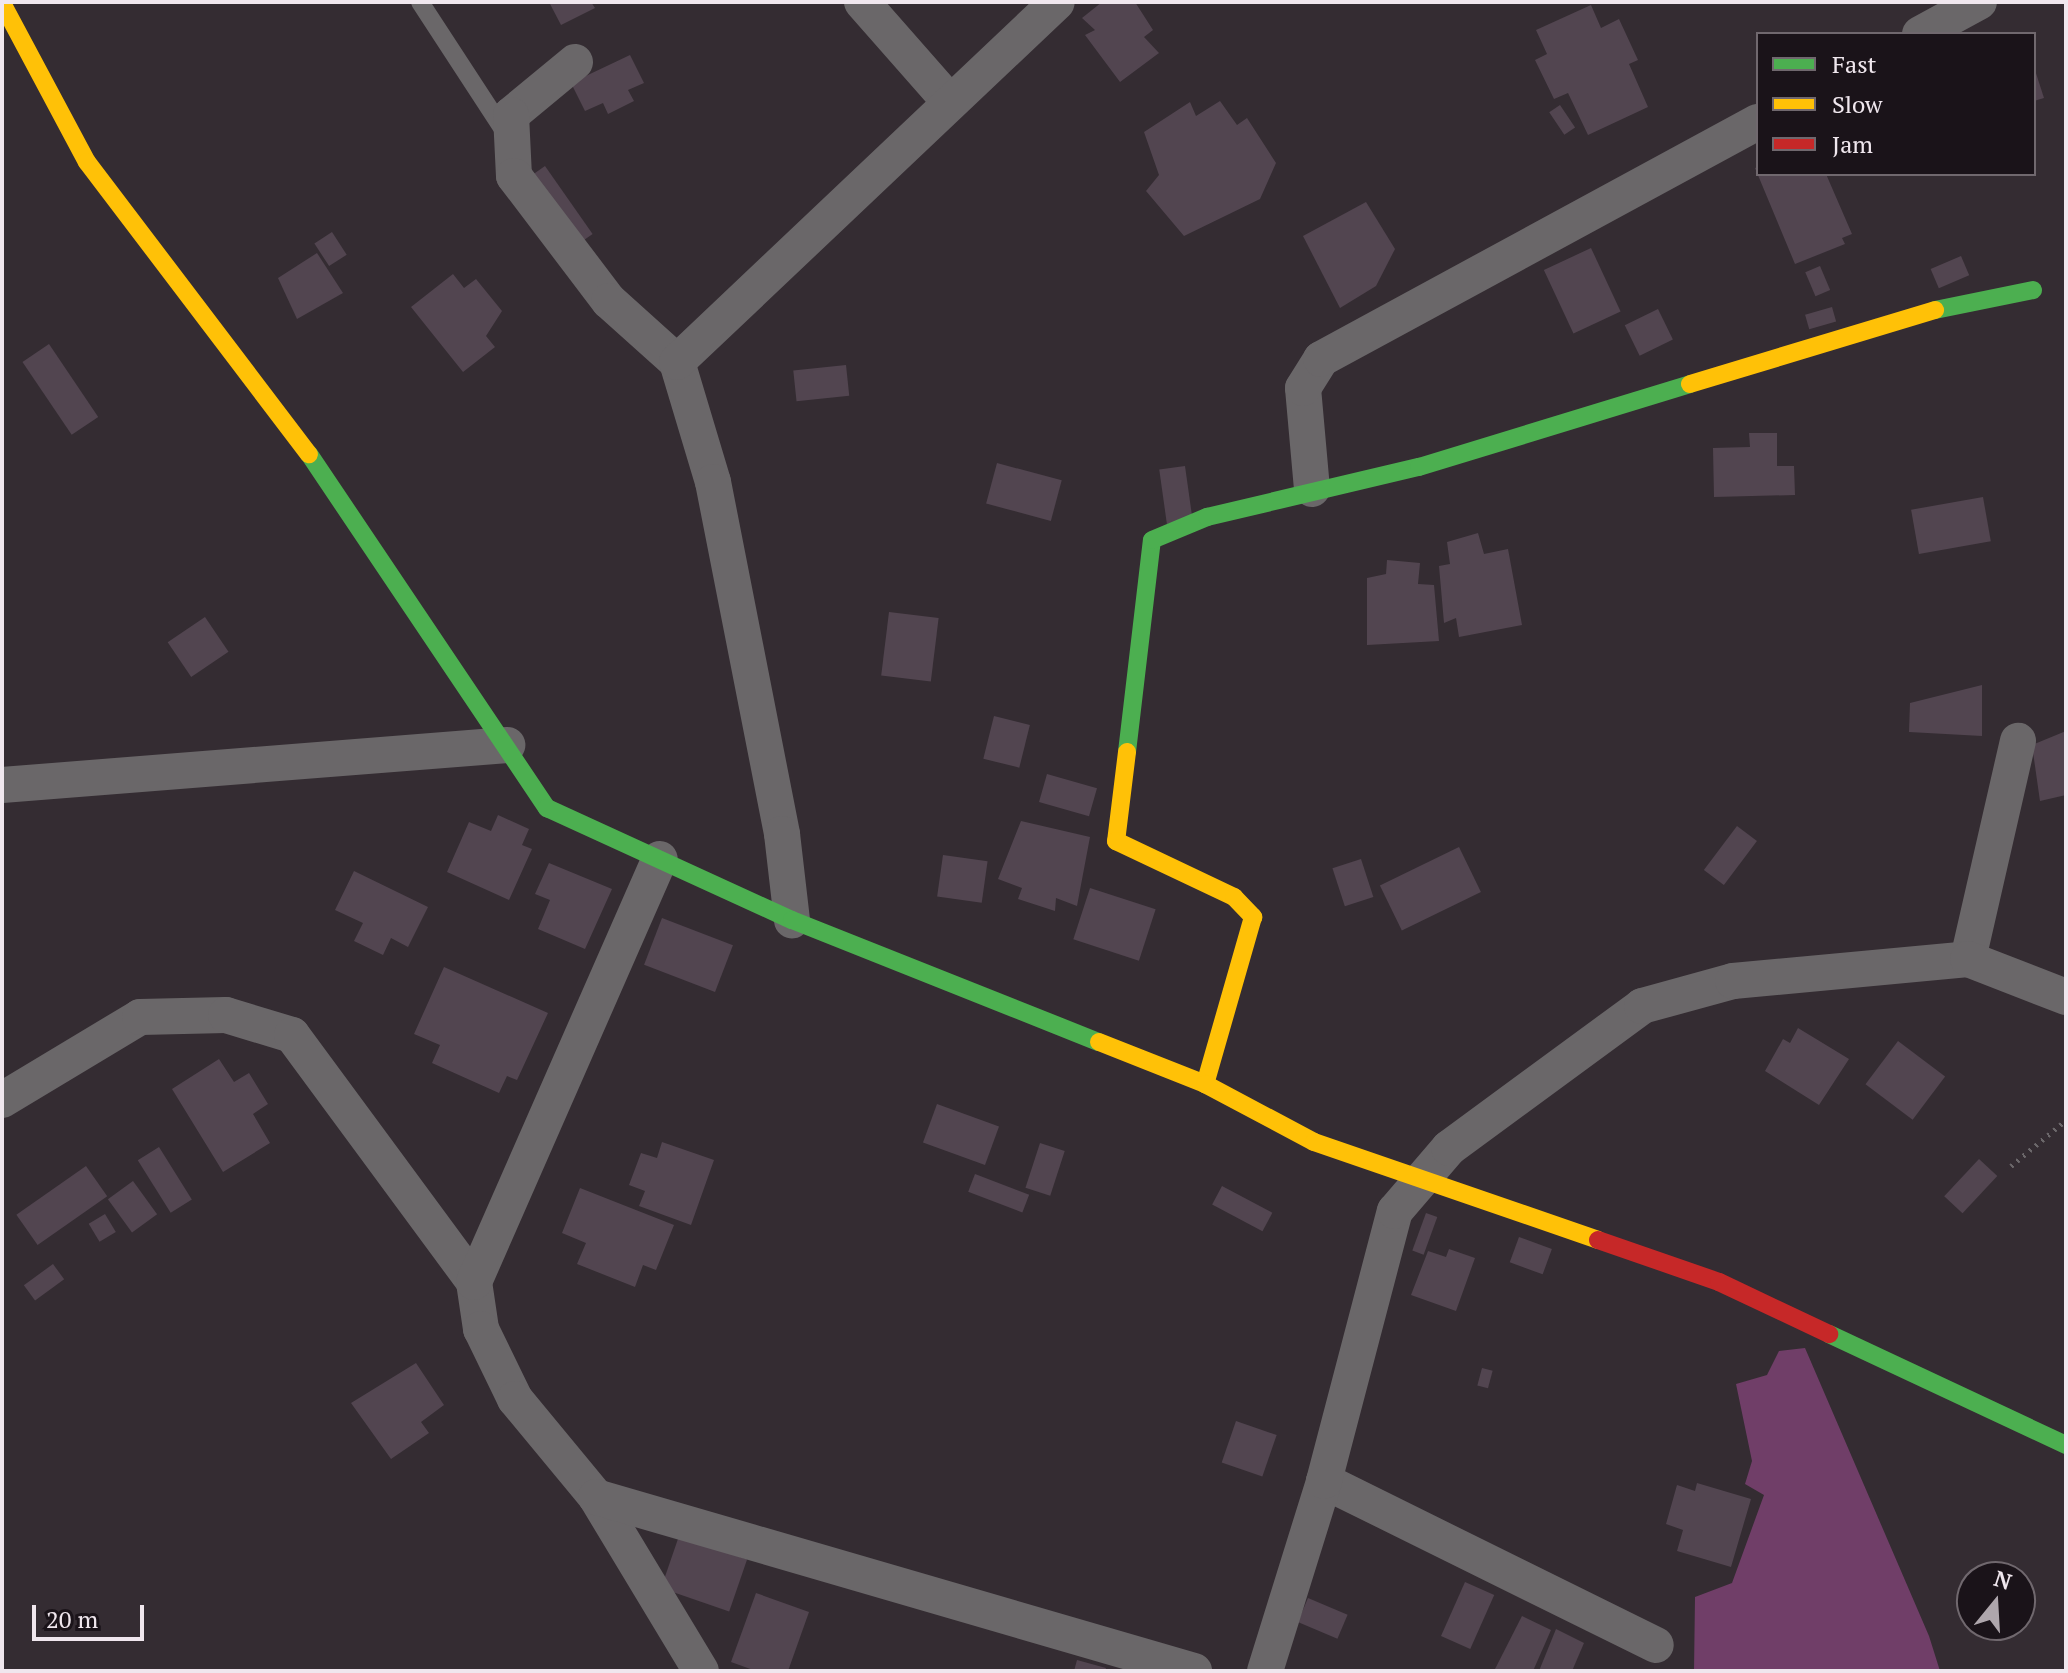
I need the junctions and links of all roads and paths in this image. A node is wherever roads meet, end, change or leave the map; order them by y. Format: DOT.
graph roads {
  1 [pos="420,2"];
  2 [pos="862,2"];
  3 [pos="1057,2"];
  4 [pos="1979,2"];
  5 [pos="2,3"];
  6 [pos="1924,32"];
  7 [pos="575,62"];
  8 [pos="948,100"];
  9 [pos="1756,123"];
  10 [pos="506,134"];
  11 [pos="2033,290"];
  12 [pos="677,362"];
  13 [pos="1312,489"];
  14 [pos="2018,741"];
  15 [pos="507,745"];
  16 [pos="2,785"];
  17 [pos="660,859"];
  18 [pos="792,920"];
  19 [pos="1968,959"];
  20 [pos="2066,997"];
  21 [pos="1205,1084"];
  22 [pos="2,1100"];
  23 [pos="2066,1120"];
  24 [pos="2011,1166"];
  25 [pos="1418,1181"];
  26 [pos="474,1282"];
  27 [pos="2066,1445"];
  28 [pos="1324,1481"];
  29 [pos="596,1497"];
  30 [pos="1656,1645"];
  31 [pos="701,1671"];
  32 [pos="1194,1671"];
  33 [pos="1265,1671"];
  1 -- 10 [label="lane"];
  2 -- 8 [label="street"];
  3 -- 8 [label="street"];
  4 -- 6 [label="street"];
  5 -- 15 [label="street"];
  7 -- 12 [label="street"];
  8 -- 12 [label="street"];
  9 -- 13 [label="street"];
  11 -- 13 [label="street"];
  12 -- 18 [label="street"];
  13 -- 21 [label="street"];
  14 -- 19 [label="street"];
  15 -- 16 [label="street"];
  15 -- 17 [label="street"];
  17 -- 18 [label="street"];
  17 -- 26 [label="street"];
  18 -- 21 [label="street"];
  19 -- 20 [label="street"];
  19 -- 25 [label="street"];
  21 -- 25 [label="street"];
  22 -- 26 [label="street"];
  23 -- 24 [label="path"];
  25 -- 27 [label="street"];
  25 -- 28 [label="street"];
  26 -- 29 [label="street"];
  28 -- 30 [label="street"];
  28 -- 33 [label="street"];
  29 -- 31 [label="street"];
  29 -- 32 [label="street"];
}
